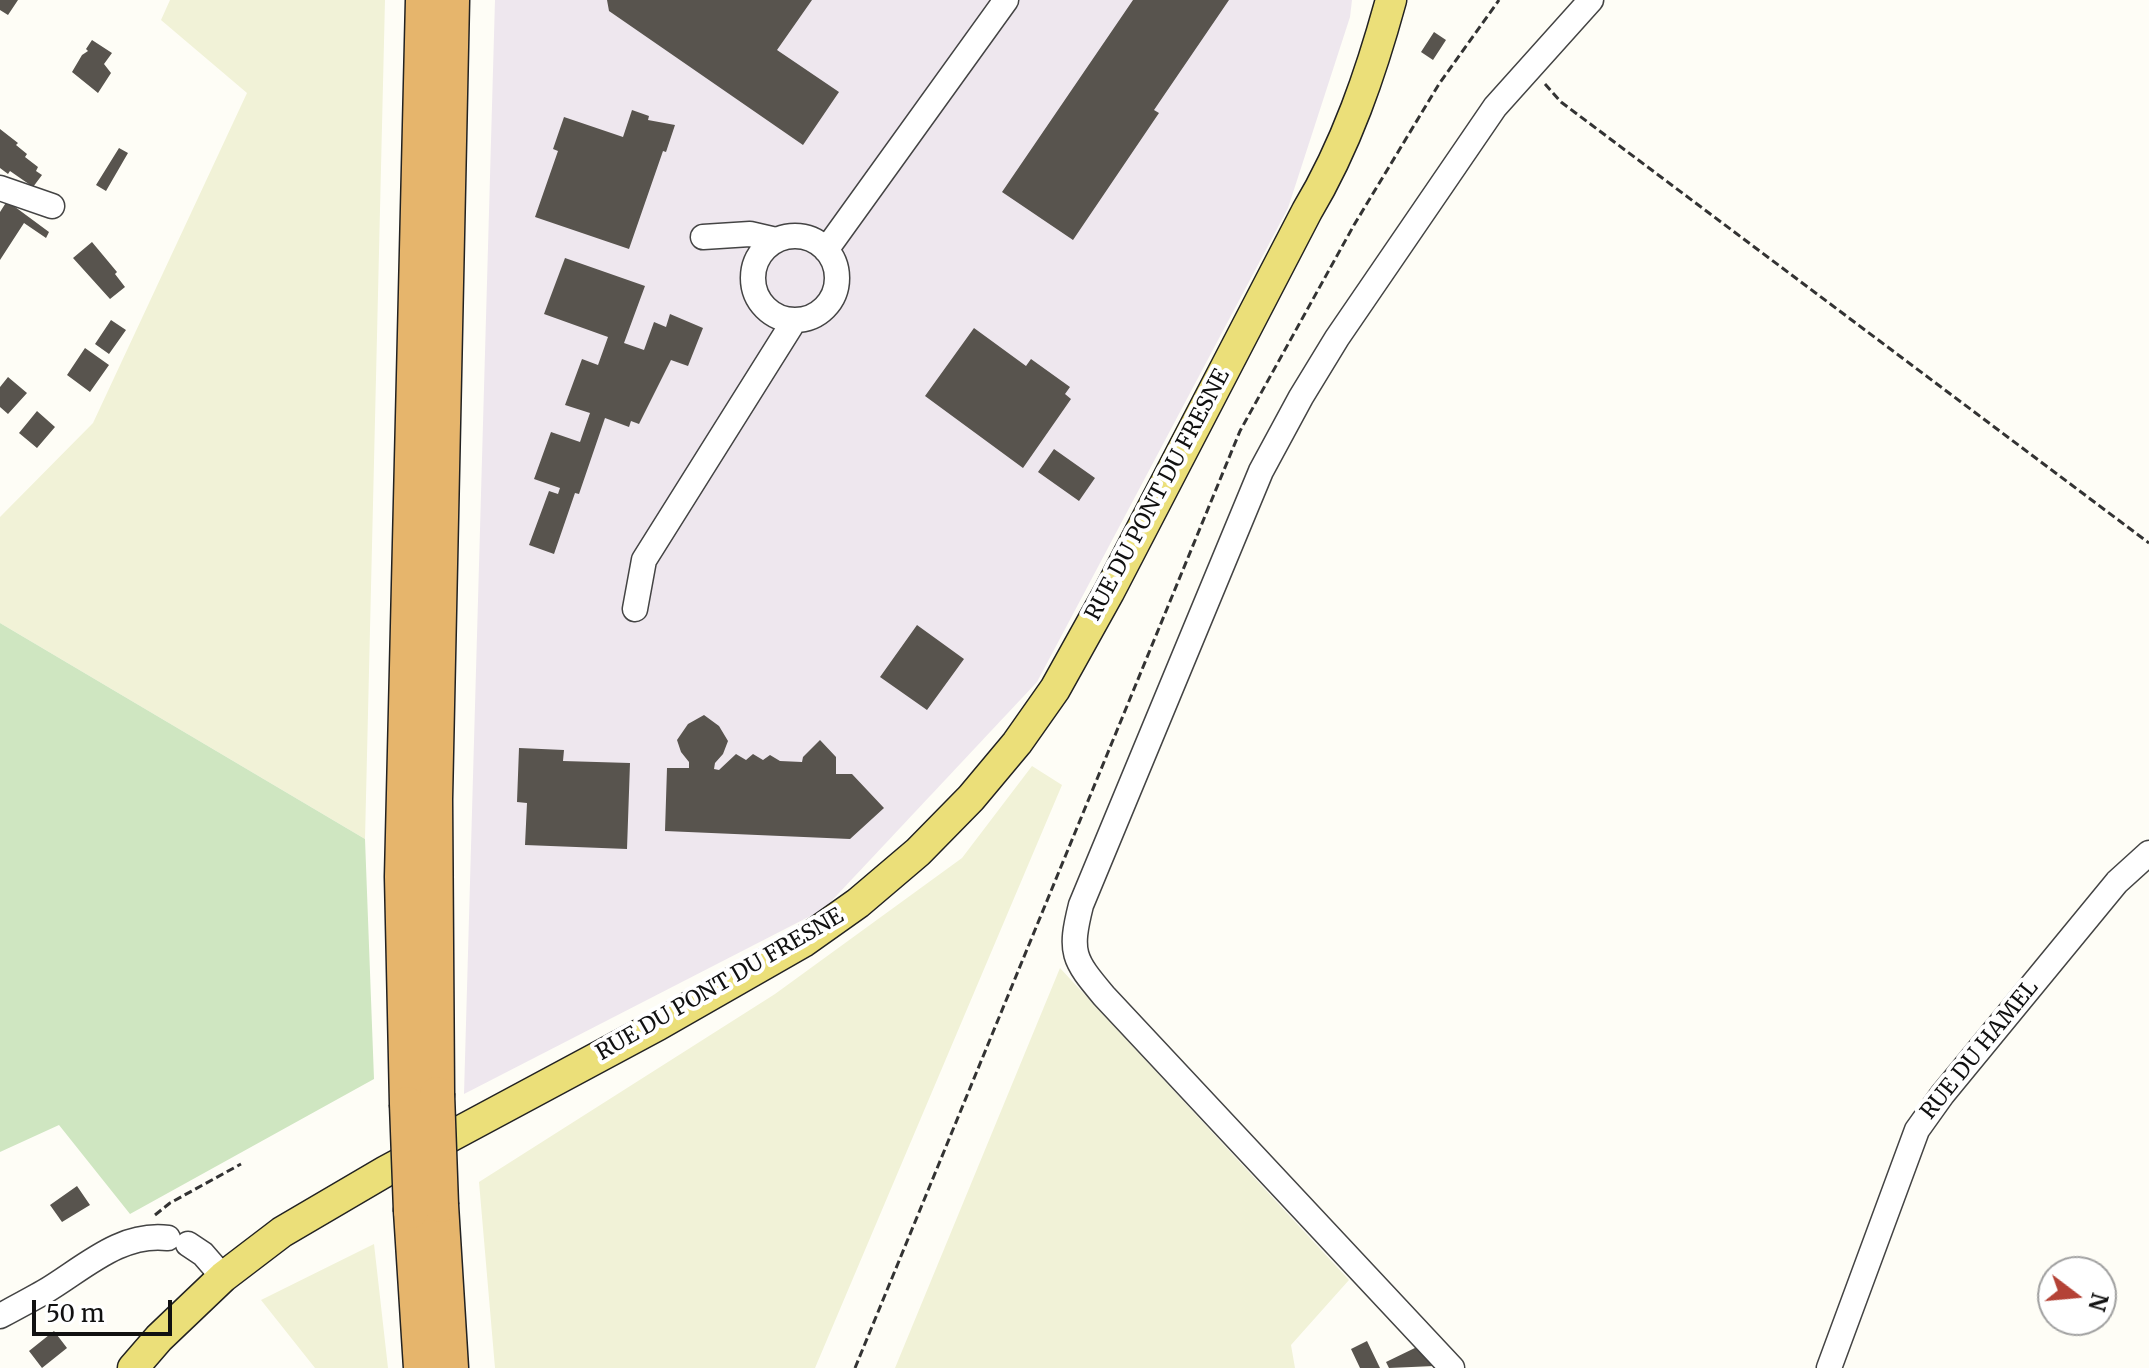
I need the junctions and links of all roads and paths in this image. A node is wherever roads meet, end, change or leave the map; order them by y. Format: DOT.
graph roads {
  1 [pos="423,0"];
  2 [pos="452,0"];
  3 [pos="1006,0"];
  4 [pos="1372,0"];
  5 [pos="1391,0"];
  6 [pos="1591,0"];
  7 [pos="1530,66"];
  8 [pos="0,188"];
  9 [pos="52,206"];
  10 [pos="1307,211"];
  11 [pos="703,237"];
  12 [pos="776,240"];
  13 [pos="826,250"];
  14 [pos="794,321"];
  15 [pos="2149,543"];
  16 [pos="635,609"];
  17 [pos="2149,853"];
  18 [pos="422,1099"];
  19 [pos="241,1164"];
  20 [pos="426,1208"];
  21 [pos="132,1241"];
  22 [pos="223,1277"];
  23 [pos="0,1316"];
  24 [pos="133,1368"];
  25 [pos="421,1368"];
  26 [pos="451,1368"];
  27 [pos="1452,1368"];
  28 [pos="1829,1368"];
  1 -- 18 [label="highway"];
  2 -- 18 [label="highway"];
  3 -- 13 [label="street"];
  4 -- 10 [label="main road, RUE DU PONT DU FRESNE"];
  5 -- 10 [label="main road, RUE DU PONT DU FRESNE"];
  6 -- 7 [label="street"];
  7 -- 15 [label="path"];
  7 -- 27 [label="street"];
  8 -- 9 [label="street"];
  10 -- 22 [label="main road, RUE DU PONT DU FRESNE"];
  11 -- 12 [label="street"];
  12 -- 13 [label="street"];
  12 -- 14 [label="street"];
  13 -- 14 [label="street"];
  14 -- 16 [label="street"];
  17 -- 28 [label="street, RUE DU HAMEL"];
  18 -- 20 [label="highway, bridge"];
  19 -- 21 [label="path"];
  20 -- 25 [label="highway"];
  20 -- 26 [label="highway"];
  21 -- 22 [label="street"];
  21 -- 23 [label="street"];
  22 -- 24 [label="main road, RUE DU PONT DU FRESNE"];
}
